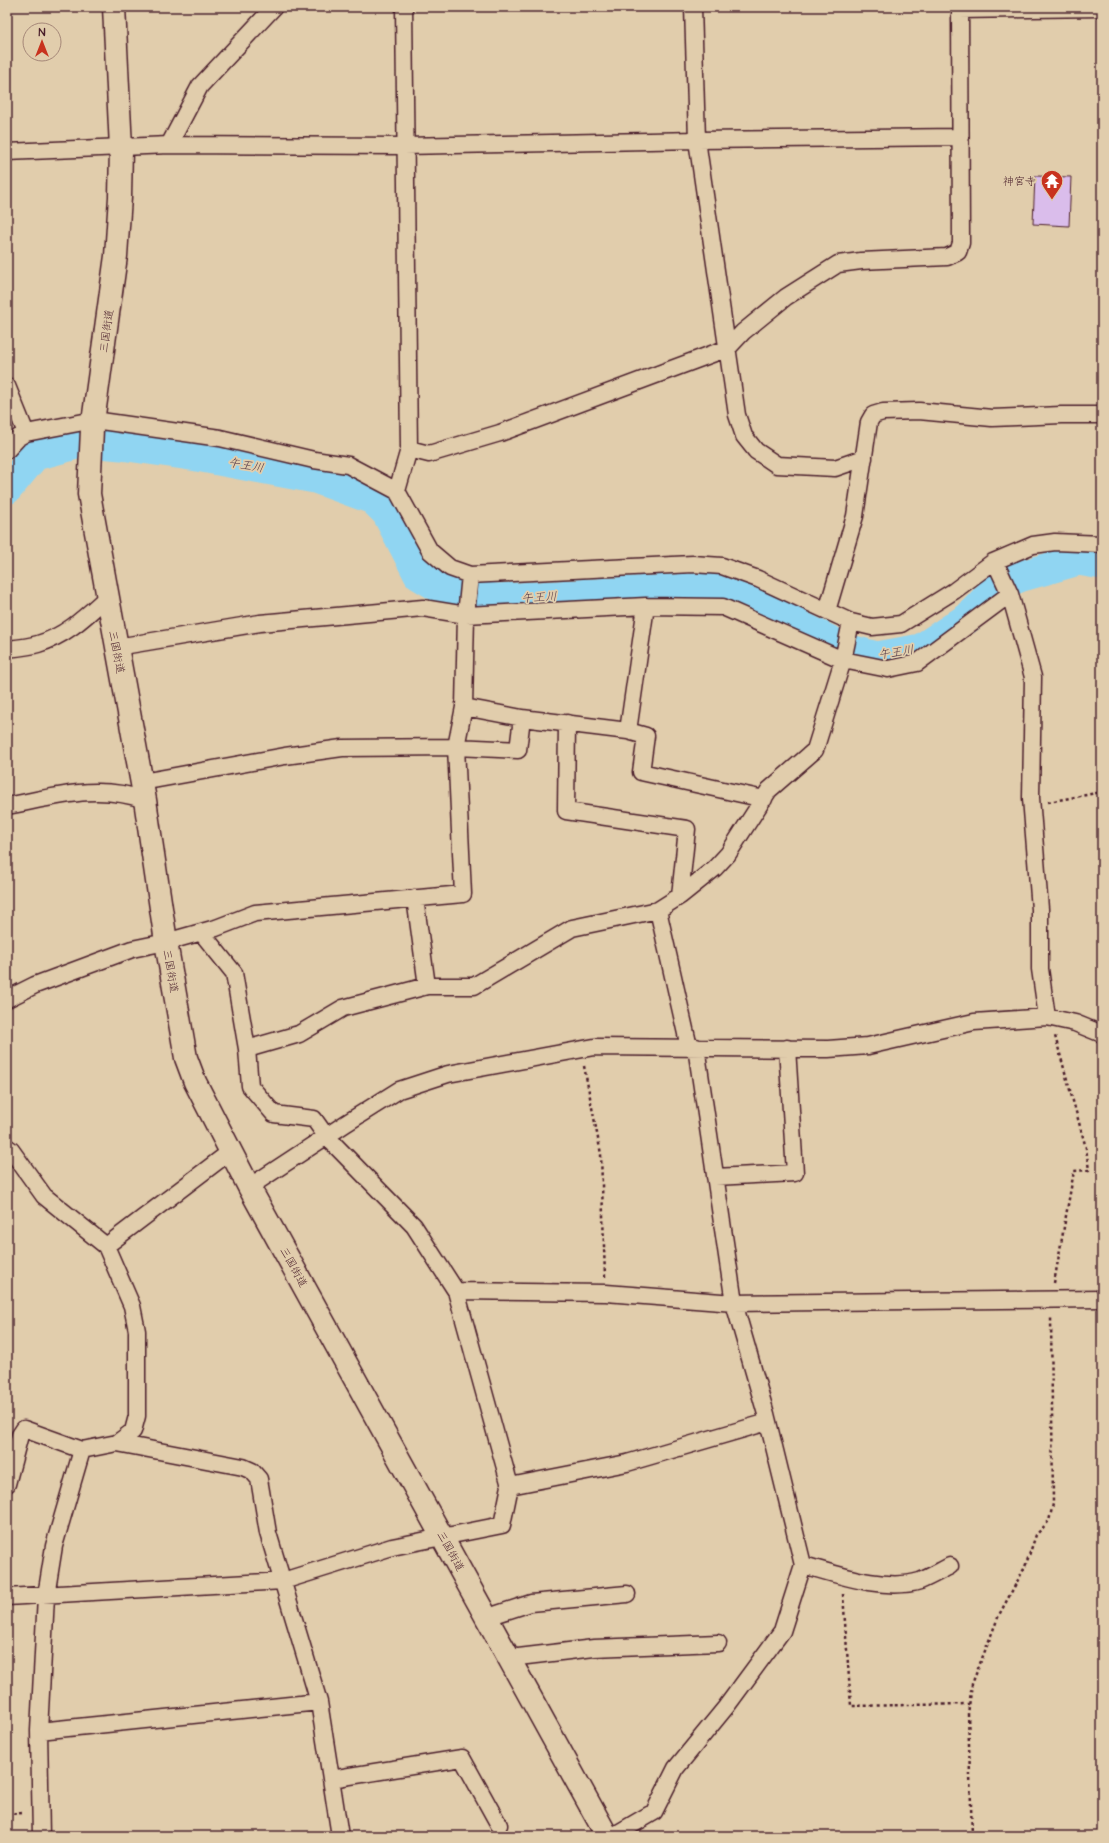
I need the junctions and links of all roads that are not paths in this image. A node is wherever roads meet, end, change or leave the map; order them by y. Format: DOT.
graph roads {
  1 [pos="114,7"];
  2 [pos="274,7"];
  3 [pos="404,7"];
  4 [pos="693,7"];
  5 [pos="1102,8"];
  6 [pos="960,9"];
  7 [pos="960,137"];
  8 [pos="697,140"];
  9 [pos="169,145"];
  10 [pos="404,146"];
  11 [pos="121,148"];
  12 [pos="7,152"];
  13 [pos="728,348"];
  14 [pos="7,386"];
  15 [pos="1102,415"];
  16 [pos="93,424"];
  17 [pos="26,432"];
  18 [pos="408,449"];
  19 [pos="7,450"];
  20 [pos="864,458"];
  21 [pos="397,490"];
  22 [pos="1102,544"];
  23 [pos="995,564"];
  24 [pos="469,578"];
  25 [pos="1010,594"];
  26 [pos="107,597"];
  27 [pos="646,606"];
  28 [pos="827,611"];
  29 [pos="466,615"];
  30 [pos="850,626"];
  31 [pos="116,647"];
  32 [pos="7,649"];
  33 [pos="842,660"];
  34 [pos="464,707"];
  35 [pos="522,718"];
  36 [pos="567,724"];
  37 [pos="628,731"];
  38 [pos="456,747"];
  39 [pos="144,791"];
  40 [pos="764,799"];
  41 [pos="7,806"];
  42 [pos="680,896"];
  43 [pos="414,898"];
  44 [pos="658,910"];
  45 [pos="202,932"];
  46 [pos="166,942"];
  47 [pos="428,986"];
  48 [pos="7,1000"];
  49 [pos="1049,1018"];
  50 [pos="1102,1034"];
  51 [pos="693,1047"];
  52 [pos="787,1048"];
  53 [pos="247,1049"];
  54 [pos="326,1136"];
  55 [pos="7,1147"];
  56 [pos="231,1151"];
  57 [pos="715,1177"];
  58 [pos="250,1187"];
  59 [pos="106,1246"];
  60 [pos="456,1290"];
  61 [pos="1102,1299"];
  62 [pos="734,1303"];
  63 [pos="768,1422"];
  64 [pos="117,1443"];
  65 [pos="82,1450"];
  66 [pos="7,1484"];
  67 [pos="510,1486"];
  68 [pos="443,1536"];
  69 [pos="803,1565"];
  70 [pos="950,1566"];
  71 [pos="283,1581"];
  72 [pos="627,1594"];
  73 [pos="46,1596"];
  74 [pos="7,1597"];
  75 [pos="488,1618"];
  76 [pos="718,1643"];
  77 [pos="510,1658"];
  78 [pos="319,1702"];
  79 [pos="39,1731"];
  80 [pos="331,1779"];
  81 [pos="499,1825"];
  82 [pos="41,1836"];
  83 [pos="340,1836"];
  84 [pos="607,1836"];
  85 [pos="613,1836"];
  1 -- 11 [label="street, 三国街道"];
  2 -- 9 [label="street"];
  3 -- 10 [label="street"];
  4 -- 8 [label="street"];
  5 -- 6 [label="street"];
  6 -- 7 [label="street"];
  7 -- 8 [label="street"];
  7 -- 13 [label="street"];
  8 -- 10 [label="street"];
  8 -- 13 [label="street"];
  9 -- 10 [label="street"];
  9 -- 11 [label="street"];
  10 -- 18 [label="street"];
  11 -- 12 [label="street"];
  11 -- 16 [label="street, 三国街道"];
  13 -- 18 [label="street"];
  13 -- 20 [label="street"];
  14 -- 17 [label="street"];
  15 -- 20 [label="street"];
  16 -- 17 [label="street"];
  16 -- 21 [label="street"];
  16 -- 26 [label="street, 三国街道"];
  17 -- 19 [label="street"];
  18 -- 21 [label="street"];
  20 -- 28 [label="street"];
  21 -- 24 [label="street"];
  22 -- 23 [label="street"];
  23 -- 25 [label="street"];
  23 -- 30 [label="street"];
  24 -- 28 [label="street"];
  24 -- 29 [label="street"];
  25 -- 33 [label="street"];
  25 -- 49 [label="street"];
  26 -- 31 [label="street, 三国街道"];
  26 -- 32 [label="street"];
  27 -- 29 [label="street"];
  27 -- 33 [label="street"];
  27 -- 37 [label="street"];
  28 -- 30 [label="street"];
  29 -- 31 [label="street"];
  29 -- 34 [label="street"];
  30 -- 33 [label="street"];
  31 -- 39 [label="street, 三国街道"];
  33 -- 40 [label="street"];
  34 -- 35 [label="street"];
  34 -- 38 [label="street"];
  35 -- 36 [label="street"];
  35 -- 38 [label="street"];
  36 -- 37 [label="street"];
  36 -- 42 [label="street"];
  37 -- 40 [label="street"];
  38 -- 39 [label="street"];
  38 -- 43 [label="street"];
  39 -- 41 [label="street"];
  39 -- 46 [label="street, 三国街道"];
  40 -- 42 [label="street"];
  42 -- 44 [label="street"];
  43 -- 45 [label="street"];
  43 -- 47 [label="street"];
  44 -- 47 [label="street"];
  44 -- 51 [label="street"];
  45 -- 46 [label="street"];
  45 -- 53 [label="street"];
  46 -- 48 [label="street"];
  46 -- 56 [label="street, 三国街道"];
  47 -- 53 [label="street"];
  49 -- 50 [label="street"];
  49 -- 52 [label="street"];
  51 -- 52 [label="street"];
  51 -- 54 [label="street"];
  51 -- 57 [label="street"];
  52 -- 57 [label="street"];
  53 -- 54 [label="street"];
  54 -- 58 [label="street"];
  54 -- 60 [label="street"];
  55 -- 59 [label="street"];
  56 -- 58 [label="street, 三国街道"];
  56 -- 59 [label="street"];
  57 -- 62 [label="street"];
  58 -- 68 [label="street, 三国街道"];
  59 -- 64 [label="street"];
  60 -- 62 [label="street"];
  60 -- 67 [label="street"];
  61 -- 62 [label="street"];
  62 -- 63 [label="street"];
  63 -- 67 [label="street"];
  63 -- 69 [label="street"];
  64 -- 65 [label="street"];
  64 -- 71 [label="street"];
  65 -- 66 [label="street"];
  65 -- 73 [label="street"];
  67 -- 68 [label="street"];
  68 -- 71 [label="street"];
  68 -- 75 [label="street, 三国街道"];
  69 -- 70 [label="street"];
  69 -- 85 [label="street"];
  71 -- 73 [label="street"];
  71 -- 78 [label="street"];
  72 -- 75 [label="street"];
  73 -- 74 [label="street"];
  73 -- 79 [label="street"];
  75 -- 77 [label="street, 三国街道"];
  76 -- 77 [label="street"];
  77 -- 84 [label="street, 三国街道"];
  78 -- 79 [label="street"];
  78 -- 80 [label="street"];
  79 -- 82 [label="street"];
  80 -- 81 [label="street"];
  80 -- 83 [label="street"];
}
